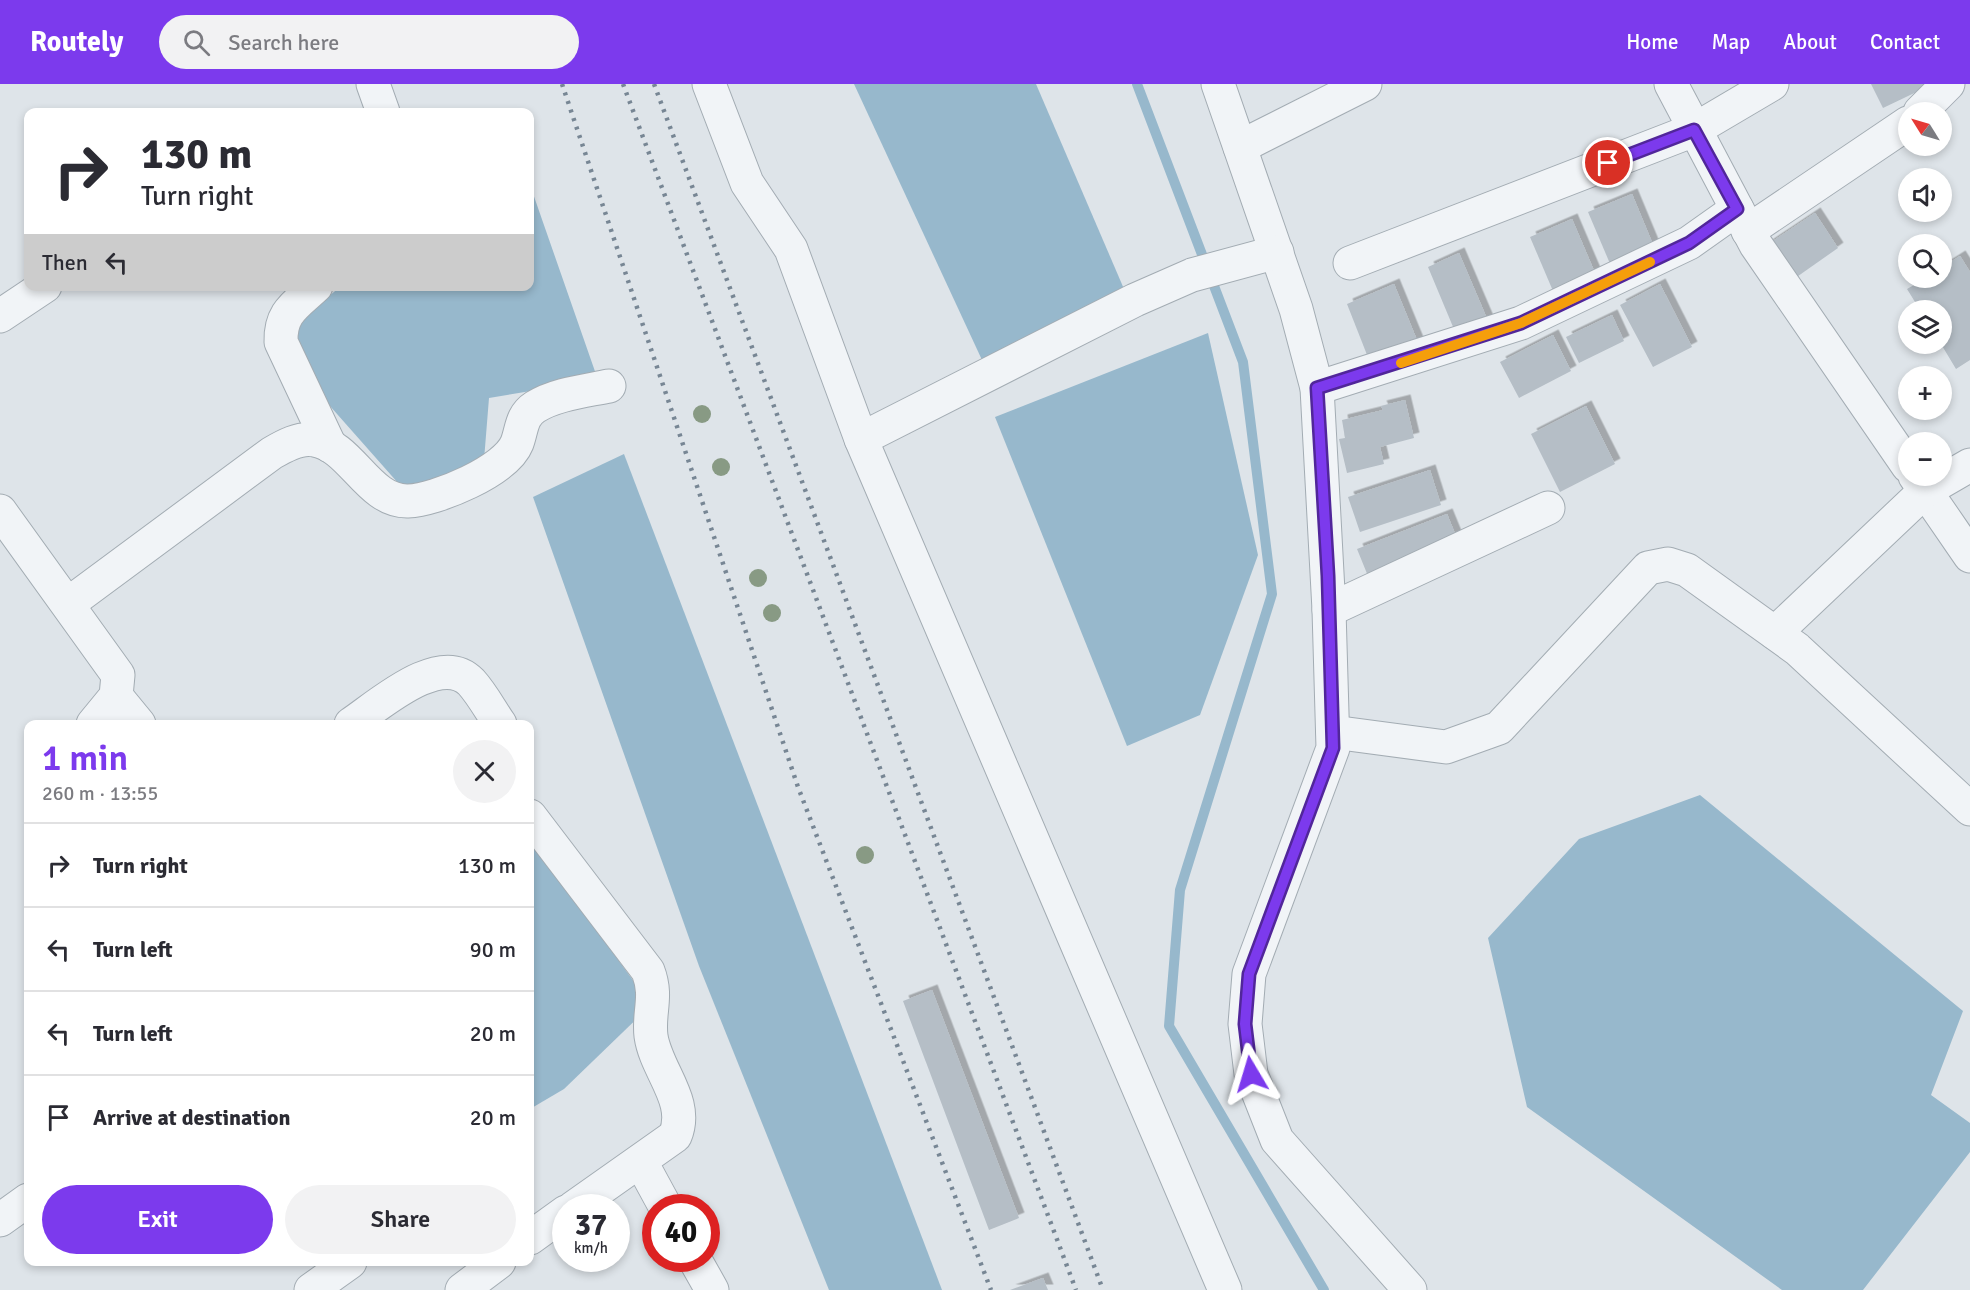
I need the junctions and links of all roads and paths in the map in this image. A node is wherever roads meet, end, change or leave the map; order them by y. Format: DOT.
graph roads {
  1 [pos="373,84"];
  2 [pos="709,84"];
  3 [pos="1218,84"];
  4 [pos="1365,84"];
  5 [pos="1671,84"];
  6 [pos="1773,84"];
  7 [pos="1948,84"];
  8 [pos="1930,102"];
  9 [pos="382,108"];
  10 [pos="1898,129"];
  11 [pos="1694,130"];
  12 [pos="1240,147"];
  13 [pos="1742,220"];
  14 [pos="1277,252"];
  15 [pos="1350,263"];
  16 [pos="38,291"];
  17 [pos="310,291"];
  18 [pos="0,316"];
  19 [pos="609,386"];
  20 [pos="1317,388"];
  21 [pos="861,439"];
  22 [pos="330,446"];
  23 [pos="1898,450"];
  24 [pos="1970,465"];
  25 [pos="1952,469"];
  26 [pos="1908,486"];
  27 [pos="1922,486"];
  28 [pos="1548,508"];
  29 [pos="0,511"];
  30 [pos="1970,556"];
  31 [pos="68,604"];
  32 [pos="1329,610"];
  33 [pos="1775,633"];
  34 [pos="116,696"];
  35 [pos="96,720"];
  36 [pos="136,720"];
  37 [pos="357,720"];
  38 [pos="497,720"];
  39 [pos="1333,732"];
  40 [pos="1970,809"];
  41 [pos="534,821"];
  42 [pos="641,1162"];
  43 [pos="594,1194"];
  44 [pos="658,1194"];
  45 [pos="24,1203"];
  46 [pos="0,1220"];
  47 [pos="552,1222"];
  48 [pos="534,1235"];
  49 [pos="494,1266"];
  50 [pos="343,1271"];
  51 [pos="701,1272"];
  52 [pos="311,1290"];
  53 [pos="462,1290"];
  54 [pos="711,1290"];
  55 [pos="1225,1290"];
  56 [pos="1410,1290"];
  1 -- 9 [label="street"];
  2 -- 21 [label="street"];
  3 -- 12 [label="street"];
  4 -- 12 [label="street"];
  5 -- 11 [label="street"];
  6 -- 11 [label="street"];
  7 -- 8 [label="street"];
  10 -- 13 [label="street"];
  11 -- 13 [label="street"];
  11 -- 15 [label="street"];
  12 -- 14 [label="street"];
  13 -- 20 [label="street"];
  13 -- 23 [label="street"];
  14 -- 20 [label="street"];
  14 -- 21 [label="street"];
  16 -- 18 [label="street"];
  17 -- 22 [label="street"];
  19 -- 22 [label="street"];
  20 -- 32 [label="street"];
  21 -- 55 [label="street"];
  22 -- 31 [label="street"];
  24 -- 25 [label="street"];
  26 -- 33 [label="street"];
  27 -- 30 [label="street"];
  28 -- 32 [label="street"];
  29 -- 31 [label="street"];
  31 -- 34 [label="street"];
  32 -- 39 [label="street"];
  33 -- 39 [label="street"];
  33 -- 40 [label="street"];
  34 -- 35 [label="street"];
  34 -- 36 [label="street"];
  37 -- 38 [label="street"];
  39 -- 56 [label="street"];
  41 -- 42 [label="street"];
  42 -- 43 [label="street"];
  42 -- 44 [label="street"];
  45 -- 46 [label="street"];
  47 -- 48 [label="street"];
  49 -- 53 [label="street"];
  50 -- 52 [label="street"];
  51 -- 54 [label="street"];
}
